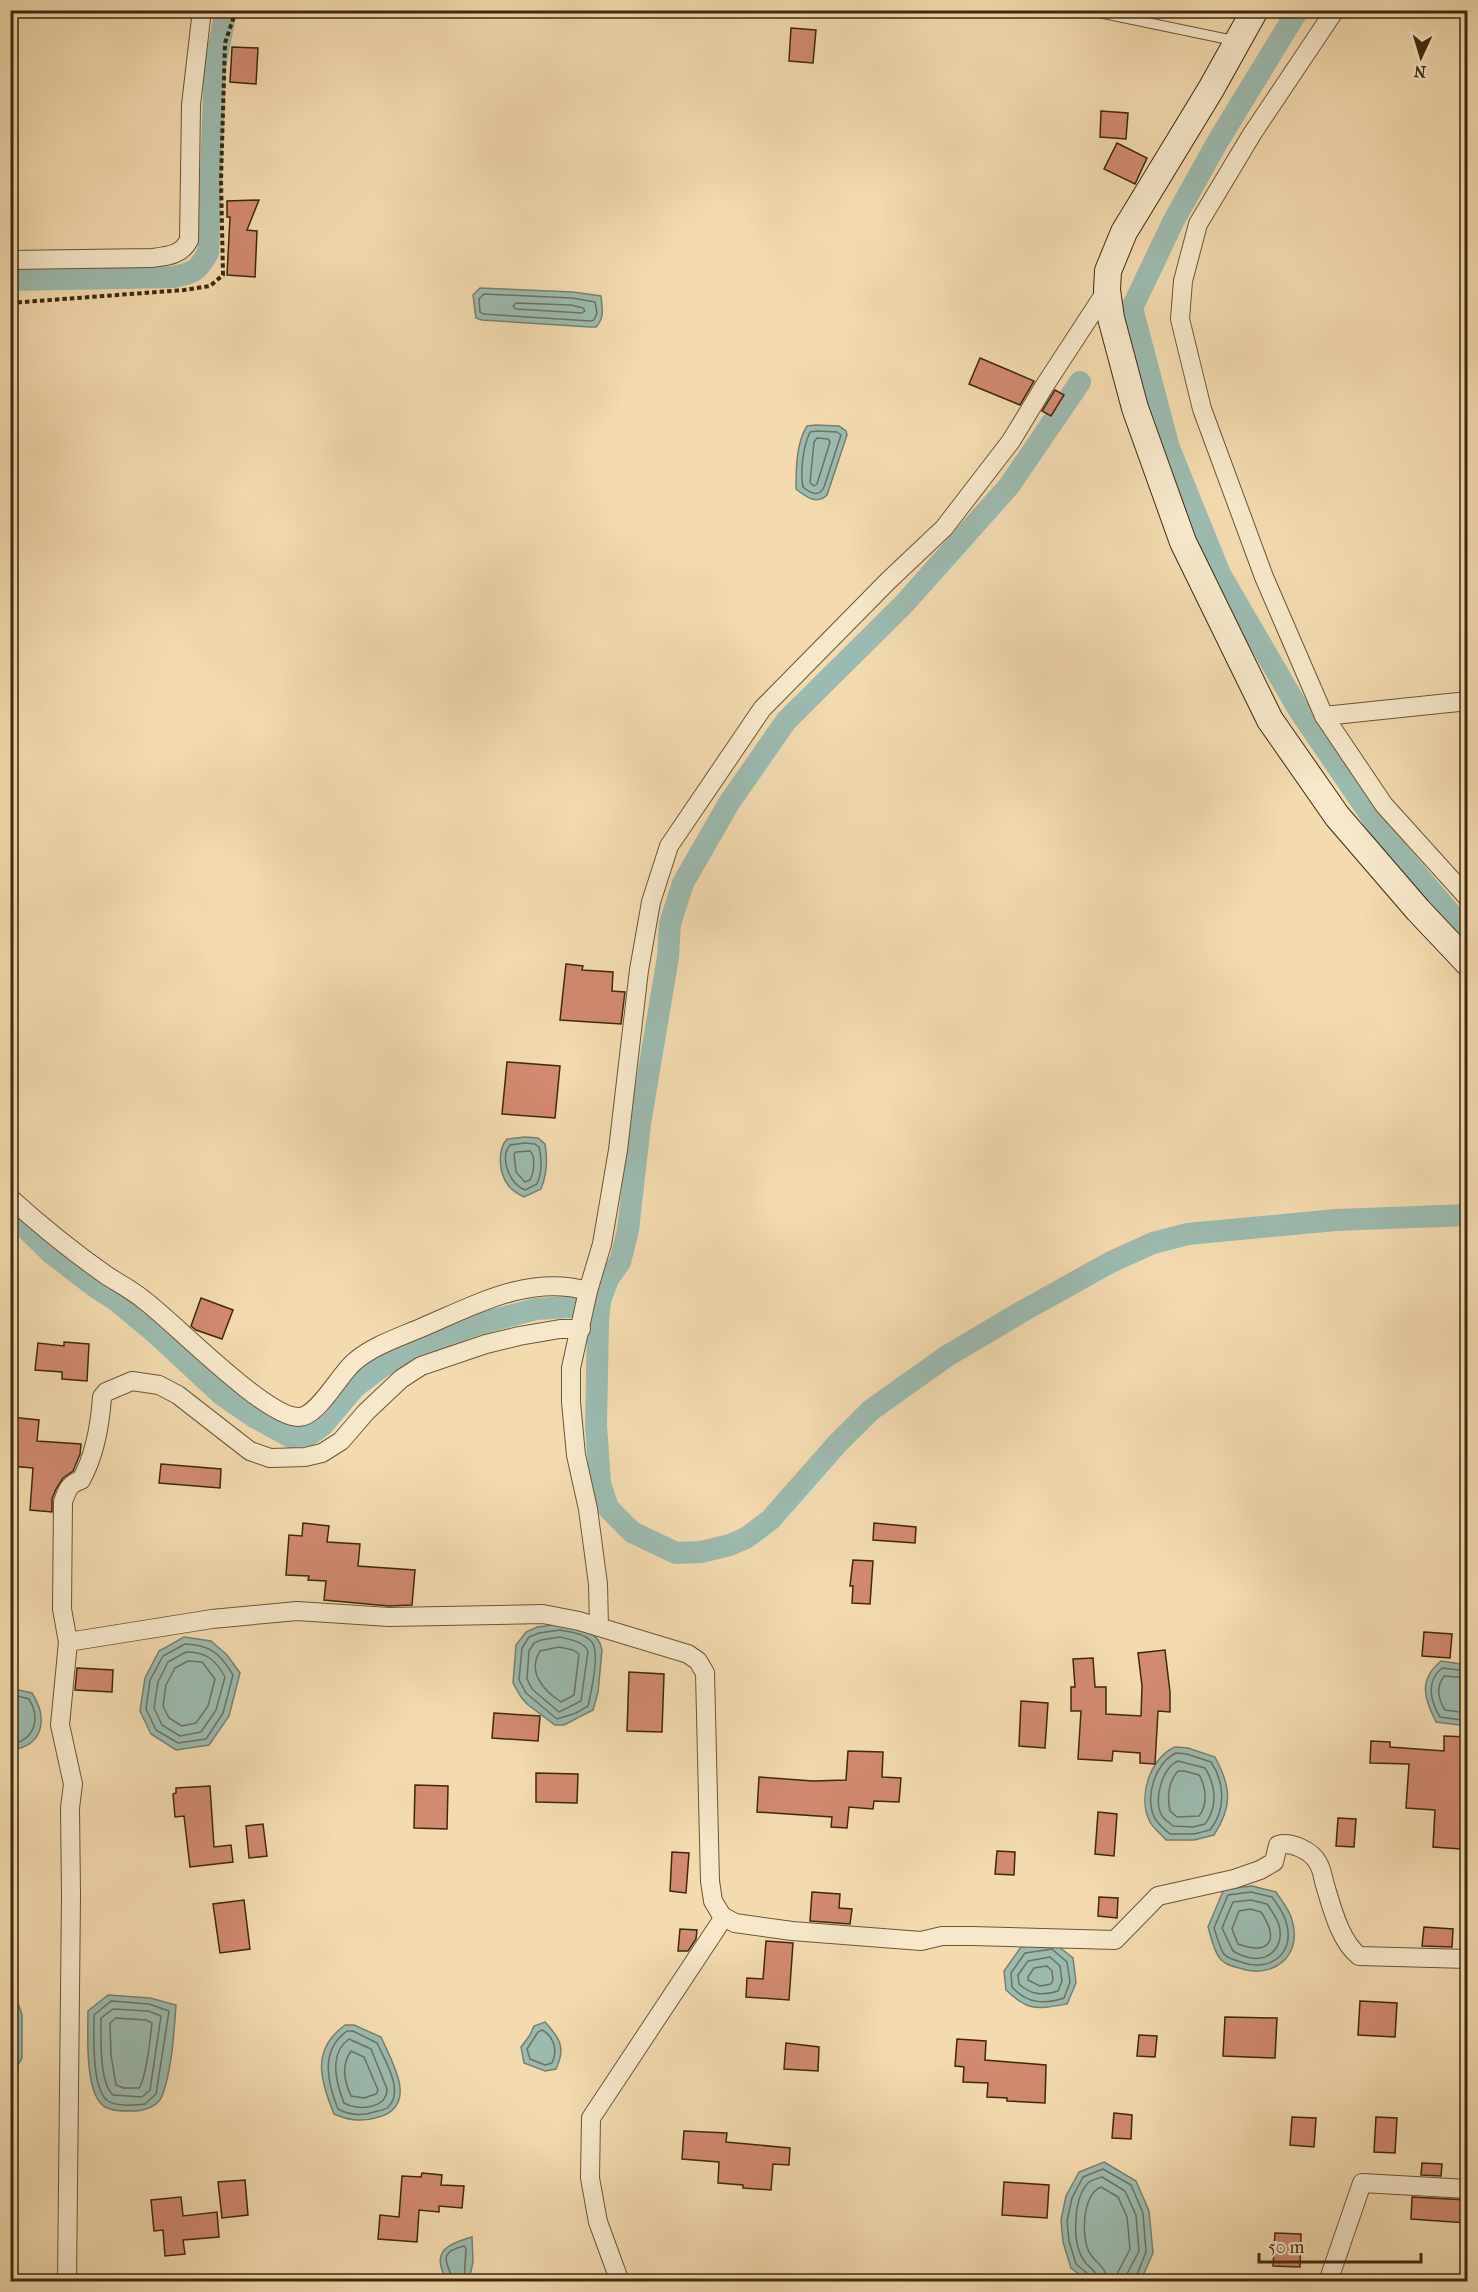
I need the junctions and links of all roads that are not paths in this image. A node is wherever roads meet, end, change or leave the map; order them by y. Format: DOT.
graph roads {
  1 [pos="202,10"];
  2 [pos="1087,10"];
  3 [pos="1255,10"];
  4 [pos="1335,10"];
  5 [pos="1238,41"];
  6 [pos="10,260"];
  7 [pos="1107,290"];
  8 [pos="1467,701"];
  9 [pos="1324,716"];
  10 [pos="1467,898"];
  11 [pos="1467,963"];
  12 [pos="10,1198"];
  13 [pos="588,1291"];
  14 [pos="581,1329"];
  15 [pos="599,1627"];
  16 [pos="68,1642"];
  17 [pos="724,1917"];
  18 [pos="1467,1959"];
  19 [pos="1467,2189"];
  20 [pos="67,2282"];
  21 [pos="620,2282"];
  22 [pos="1325,2282"];
  1 -- 6 [label="street"];
  2 -- 5 [label="lane"];
  3 -- 5 [label="street"];
  4 -- 9 [label="street"];
  5 -- 7 [label="street"];
  7 -- 11 [label="street"];
  7 -- 13 [label="street"];
  8 -- 9 [label="street"];
  9 -- 10 [label="street"];
  12 -- 13 [label="street"];
  13 -- 14 [label="street"];
  14 -- 15 [label="street"];
  14 -- 16 [label="street"];
  15 -- 16 [label="street"];
  15 -- 17 [label="street"];
  16 -- 20 [label="street"];
  17 -- 18 [label="street"];
  17 -- 21 [label="street"];
  19 -- 22 [label="street"];
}
